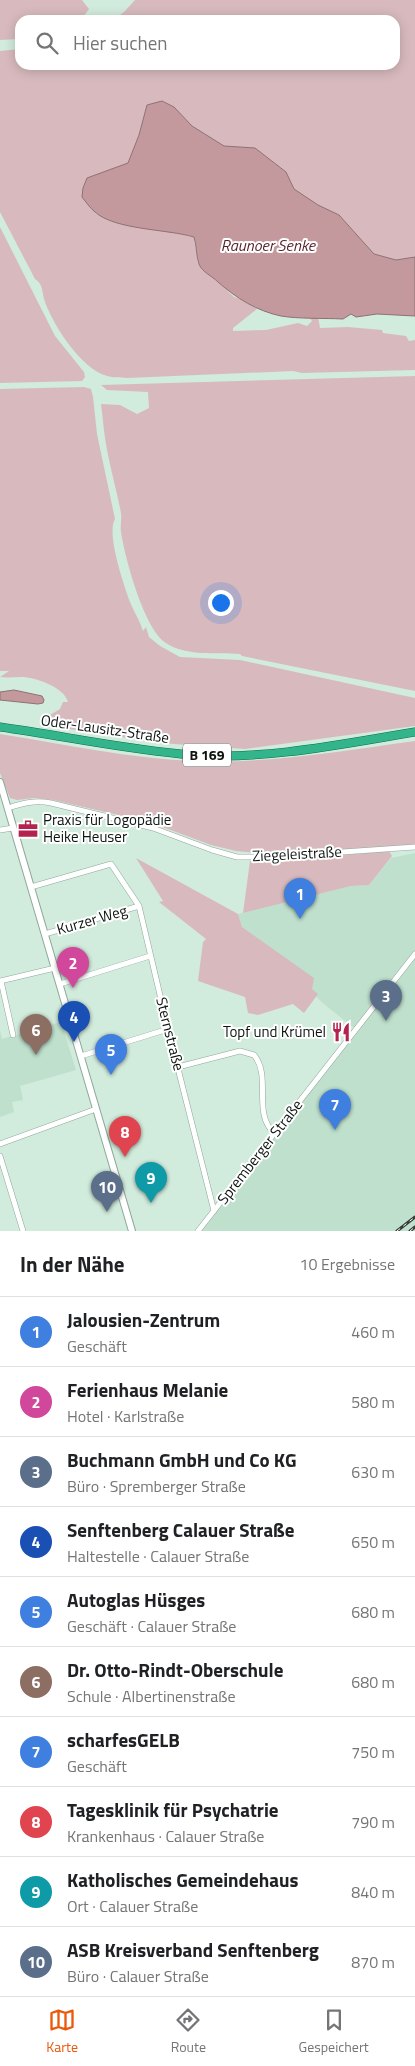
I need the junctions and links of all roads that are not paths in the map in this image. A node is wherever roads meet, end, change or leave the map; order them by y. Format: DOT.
graph roads {
  1 [pos="0,727"];
  2 [pos="415,732"];
  3 [pos="1,784"];
  4 [pos="8,808"];
  5 [pos="14,828"];
  6 [pos="0,830"];
  7 [pos="415,847"];
  8 [pos="31,887"];
  9 [pos="140,906"];
  10 [pos="45,934"];
  11 [pos="415,954"];
  12 [pos="150,956"];
  13 [pos="55,968"];
  14 [pos="1,981"];
  15 [pos="60,984"];
  16 [pos="168,1029"];
  17 [pos="12,1034"];
  18 [pos="81,1056"];
  19 [pos="178,1067"];
  20 [pos="96,1109"];
  21 [pos="274,1133"];
  22 [pos="0,1144"];
  23 [pos="0,1156"];
  24 [pos="214,1211"];
  25 [pos="23,1231"];
  26 [pos="132,1231"];
  27 [pos="198,1231"];
  1 -- 2 [label="highway, Oder-Lausitz-Straße / B 169"];
  3 -- 4 [label="street"];
  4 -- 5 [label="street"];
  4 -- 7 [label="street, Ziegeleistraße"];
  5 -- 6 [label="street"];
  5 -- 8 [label="street"];
  8 -- 9 [label="street, Sternstraße"];
  8 -- 10 [label="street"];
  9 -- 10 [label="street, Kurzer Weg"];
  9 -- 12 [label="street, Sternstraße"];
  10 -- 13 [label="street"];
  11 -- 21 [label="street, Spremberger Straße"];
  12 -- 15 [label="street"];
  12 -- 16 [label="street, Sternstraße"];
  13 -- 14 [label="street"];
  13 -- 15 [label="street"];
  14 -- 17 [label="street"];
  15 -- 18 [label="street"];
  16 -- 18 [label="street"];
  16 -- 19 [label="street, Sternstraße"];
  18 -- 20 [label="street"];
  19 -- 21 [label="street"];
  19 -- 24 [label="street, Sternstraße"];
  20 -- 22 [label="street"];
  20 -- 26 [label="street"];
  21 -- 24 [label="street, Spremberger Straße"];
  23 -- 25 [label="street"];
  24 -- 27 [label="street, Spremberger Straße"];
}
